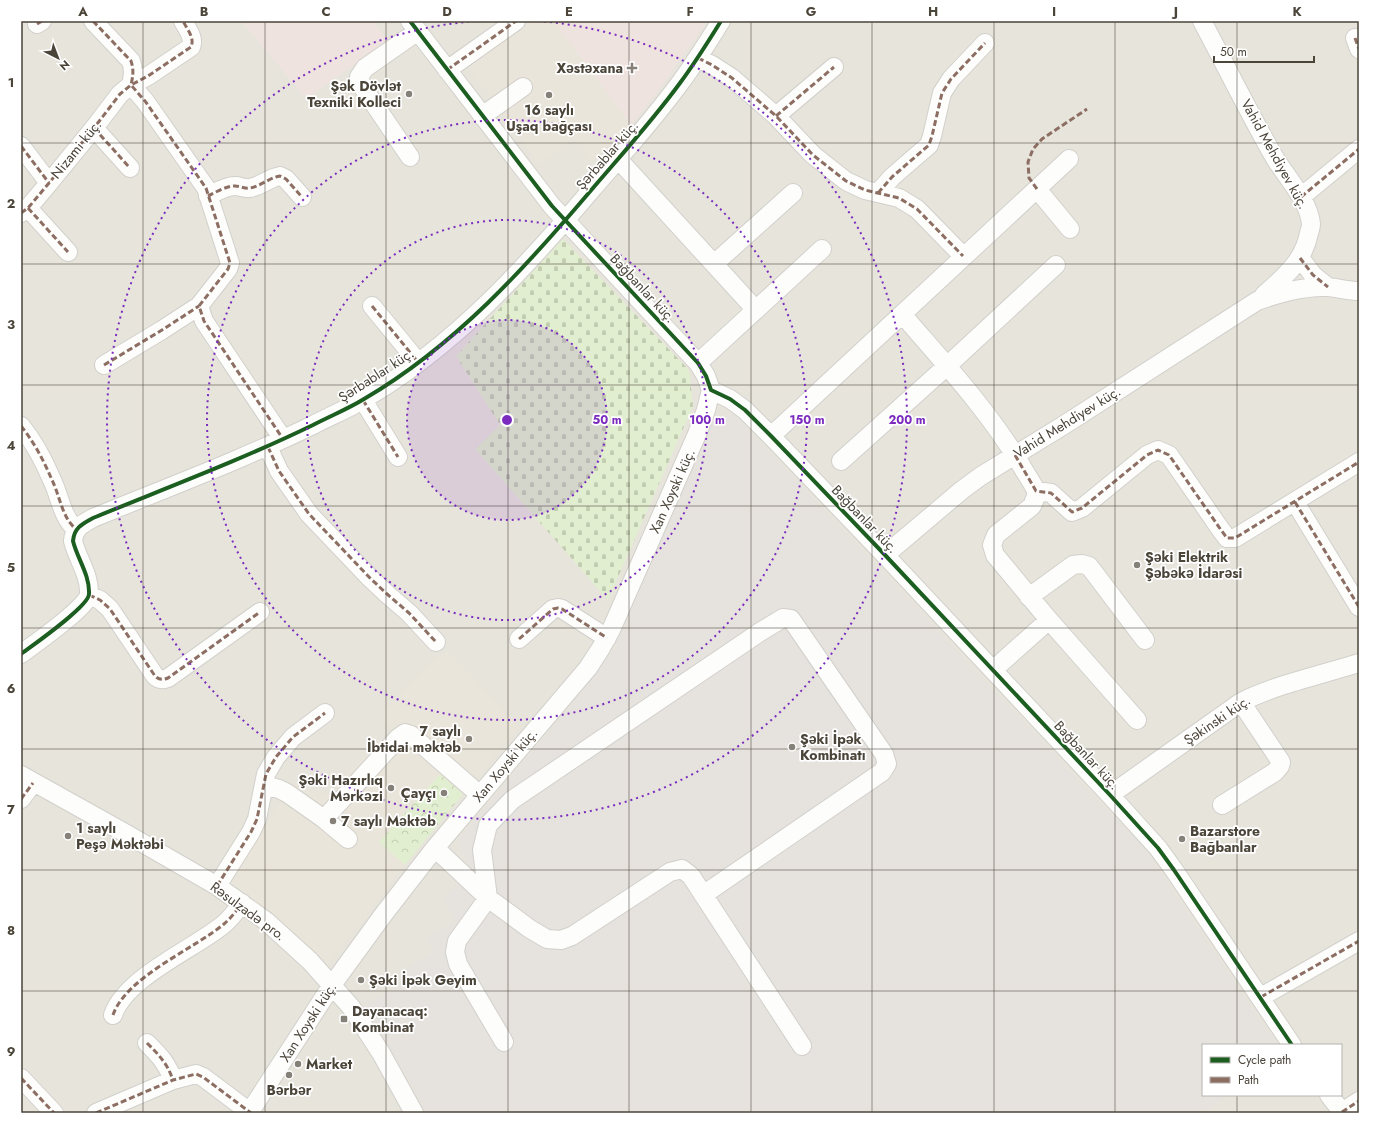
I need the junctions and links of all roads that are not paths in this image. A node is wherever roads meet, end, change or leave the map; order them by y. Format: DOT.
graph roads {
  1 [pos="93,21"];
  2 [pos="183,21"];
  3 [pos="516,21"];
  4 [pos="721,21"];
  5 [pos="1202,21"];
  6 [pos="414,26"];
  7 [pos="985,43"];
  8 [pos="698,58"];
  9 [pos="834,67"];
  10 [pos="447,70"];
  11 [pos="131,85"];
  12 [pos="524,88"];
  13 [pos="482,116"];
  14 [pos="776,116"];
  15 [pos="94,128"];
  16 [pos="21,146"];
  17 [pos="1359,149"];
  18 [pos="410,157"];
  19 [pos="618,159"];
  20 [pos="1068,159"];
  21 [pos="130,168"];
  22 [pos="49,183"];
  23 [pos="1037,189"];
  24 [pos="793,193"];
  25 [pos="878,193"];
  26 [pos="208,196"];
  27 [pos="302,197"];
  28 [pos="1301,197"];
  29 [pos="24,210"];
  30 [pos="565,221"];
  31 [pos="1070,229"];
  32 [pos="822,249"];
  33 [pos="68,252"];
  34 [pos="963,256"];
  35 [pos="1300,258"];
  36 [pos="714,264"];
  37 [pos="1056,265"];
  38 [pos="1328,287"];
  39 [pos="1359,291"];
  40 [pos="1257,301"];
  41 [pos="199,306"];
  42 [pos="372,306"];
  43 [pos="756,310"];
  44 [pos="902,314"];
  45 [pos="418,362"];
  46 [pos="698,363"];
  47 [pos="104,365"];
  48 [pos="947,366"];
  49 [pos="711,390"];
  50 [pos="363,400"];
  51 [pos="21,426"];
  52 [pos="771,436"];
  53 [pos="276,443"];
  54 [pos="1015,455"];
  55 [pos="398,457"];
  56 [pos="841,461"];
  57 [pos="1359,462"];
  58 [pos="1036,491"];
  59 [pos="1295,502"];
  60 [pos="76,529"];
  61 [pos="885,555"];
  62 [pos="90,595"];
  63 [pos="1029,597"];
  64 [pos="1359,607"];
  65 [pos="260,612"];
  66 [pos="1049,620"];
  67 [pos="607,638"];
  68 [pos="518,639"];
  69 [pos="1145,640"];
  70 [pos="436,642"];
  71 [pos="21,654"];
  72 [pos="1359,663"];
  73 [pos="993,670"];
  74 [pos="1241,702"];
  75 [pos="326,713"];
  76 [pos="1138,720"];
  77 [pos="27,779"];
  78 [pos="264,785"];
  79 [pos="480,795"];
  80 [pos="1110,795"];
  81 [pos="21,799"];
  82 [pos="1222,805"];
  83 [pos="324,819"];
  84 [pos="348,839"];
  85 [pos="435,848"];
  86 [pos="217,886"];
  87 [pos="703,895"];
  88 [pos="488,898"];
  89 [pos="242,903"];
  90 [pos="1359,941"];
  91 [pos="332,985"];
  92 [pos="1261,998"];
  93 [pos="113,1016"];
  94 [pos="504,1042"];
  95 [pos="147,1043"];
  96 [pos="1291,1044"];
  97 [pos="802,1046"];
  98 [pos="21,1078"];
  99 [pos="173,1080"];
  100 [pos="1330,1096"];
  101 [pos="1359,1101"];
  102 [pos="250,1112"];
  103 [pos="54,1113"];
  104 [pos="96,1113"];
  105 [pos="414,1113"];
  106 [pos="1342,1113"];
  1 -- 11 [label="street"];
  2 -- 11 [label="street, Nizami küç."];
  3 -- 10 [label="street"];
  4 -- 8 [label="street, Şərbablar küç."];
  5 -- 28 [label="street, Vahid Mehdiyev küç."];
  6 -- 10 [label="street, Bağbanlar küç."];
  6 -- 18 [label="street"];
  7 -- 25 [label="street"];
  8 -- 14 [label="street"];
  8 -- 19 [label="street, Şərbablar küç."];
  9 -- 14 [label="street"];
  10 -- 13 [label="street, Bağbanlar küç."];
  11 -- 15 [label="street, Nizami küç."];
  11 -- 26 [label="street"];
  12 -- 13 [label="street"];
  13 -- 30 [label="street, Bağbanlar küç."];
  14 -- 25 [label="street"];
  15 -- 21 [label="street"];
  15 -- 22 [label="street, Nizami küç."];
  16 -- 22 [label="street"];
  17 -- 28 [label="street"];
  19 -- 30 [label="street, Şərbablar küç."];
  19 -- 36 [label="street"];
  20 -- 23 [label="street"];
  22 -- 29 [label="street, Nizami küç."];
  23 -- 31 [label="street"];
  23 -- 34 [label="street"];
  24 -- 36 [label="street"];
  25 -- 34 [label="street"];
  26 -- 27 [label="street"];
  26 -- 41 [label="street"];
  28 -- 35 [label="street, Vahid Mehdiyev küç."];
  29 -- 33 [label="street"];
  30 -- 45 [label="street, Şərbablar küç."];
  30 -- 46 [label="street, Bağbanlar küç."];
  32 -- 43 [label="street"];
  34 -- 44 [label="street"];
  35 -- 38 [label="street"];
  35 -- 40 [label="street, Vahid Mehdiyev küç."];
  36 -- 43 [label="street"];
  37 -- 48 [label="street"];
  38 -- 39 [label="street, Vahid Mehdiyev küç."];
  38 -- 40 [label="street, Vahid Mehdiyev küç."];
  40 -- 54 [label="street, Vahid Mehdiyev küç."];
  41 -- 47 [label="street"];
  41 -- 53 [label="street"];
  42 -- 45 [label="street"];
  43 -- 46 [label="street"];
  44 -- 48 [label="street"];
  44 -- 52 [label="street"];
  45 -- 50 [label="street, Şərbablar küç."];
  46 -- 49 [label="street, Bağbanlar küç."];
  48 -- 54 [label="street"];
  48 -- 56 [label="street"];
  49 -- 52 [label="street, Bağbanlar küç."];
  49 -- 67 [label="street, Xan Xoyski küç."];
  50 -- 53 [label="street, Şərbablar küç."];
  50 -- 55 [label="street"];
  51 -- 60 [label="street"];
  52 -- 61 [label="street, Bağbanlar küç."];
  53 -- 60 [label="street, Şərbablar küç."];
  53 -- 70 [label="street"];
  54 -- 58 [label="street"];
  54 -- 61 [label="street, Vahid Mehdiyev küç."];
  57 -- 59 [label="street"];
  58 -- 59 [label="street"];
  58 -- 63 [label="street"];
  59 -- 64 [label="street"];
  60 -- 62 [label="street"];
  61 -- 73 [label="street, Bağbanlar küç."];
  62 -- 65 [label="street"];
  62 -- 71 [label="street"];
  63 -- 66 [label="street"];
  63 -- 69 [label="street"];
  66 -- 73 [label="street"];
  66 -- 76 [label="street"];
  67 -- 68 [label="street"];
  67 -- 79 [label="street, Xan Xoyski küç."];
  72 -- 74 [label="street, Şəkinski küç."];
  73 -- 80 [label="street, Bağbanlar küç."];
  74 -- 80 [label="street, Şəkinski küç."];
  74 -- 82 [label="street"];
  75 -- 78 [label="street"];
  77 -- 81 [label="street"];
  77 -- 86 [label="street, Rəsulzadə pro."];
  78 -- 83 [label="street"];
  78 -- 86 [label="street"];
  79 -- 83 [label="street"];
  79 -- 85 [label="street, Xan Xoyski küç."];
  80 -- 92 [label="street, Bağbanlar küç."];
  83 -- 84 [label="street"];
  85 -- 88 [label="street"];
  85 -- 91 [label="street, Xan Xoyski küç."];
  86 -- 89 [label="street, Rəsulzadə pro."];
  87 -- 88 [label="street"];
  87 -- 88 [label="street"];
  87 -- 97 [label="street"];
  88 -- 94 [label="street"];
  89 -- 91 [label="street, Rəsulzadə pro."];
  89 -- 93 [label="street"];
  90 -- 92 [label="street"];
  91 -- 102 [label="street, Xan Xoyski küç."];
  91 -- 105 [label="street, Rəsulzadə pro."];
  92 -- 96 [label="street, Bağbanlar küç."];
  95 -- 99 [label="street"];
  98 -- 103 [label="street"];
  99 -- 102 [label="street"];
  99 -- 104 [label="street"];
  100 -- 106 [label="street"];
  101 -- 106 [label="street"];
}
